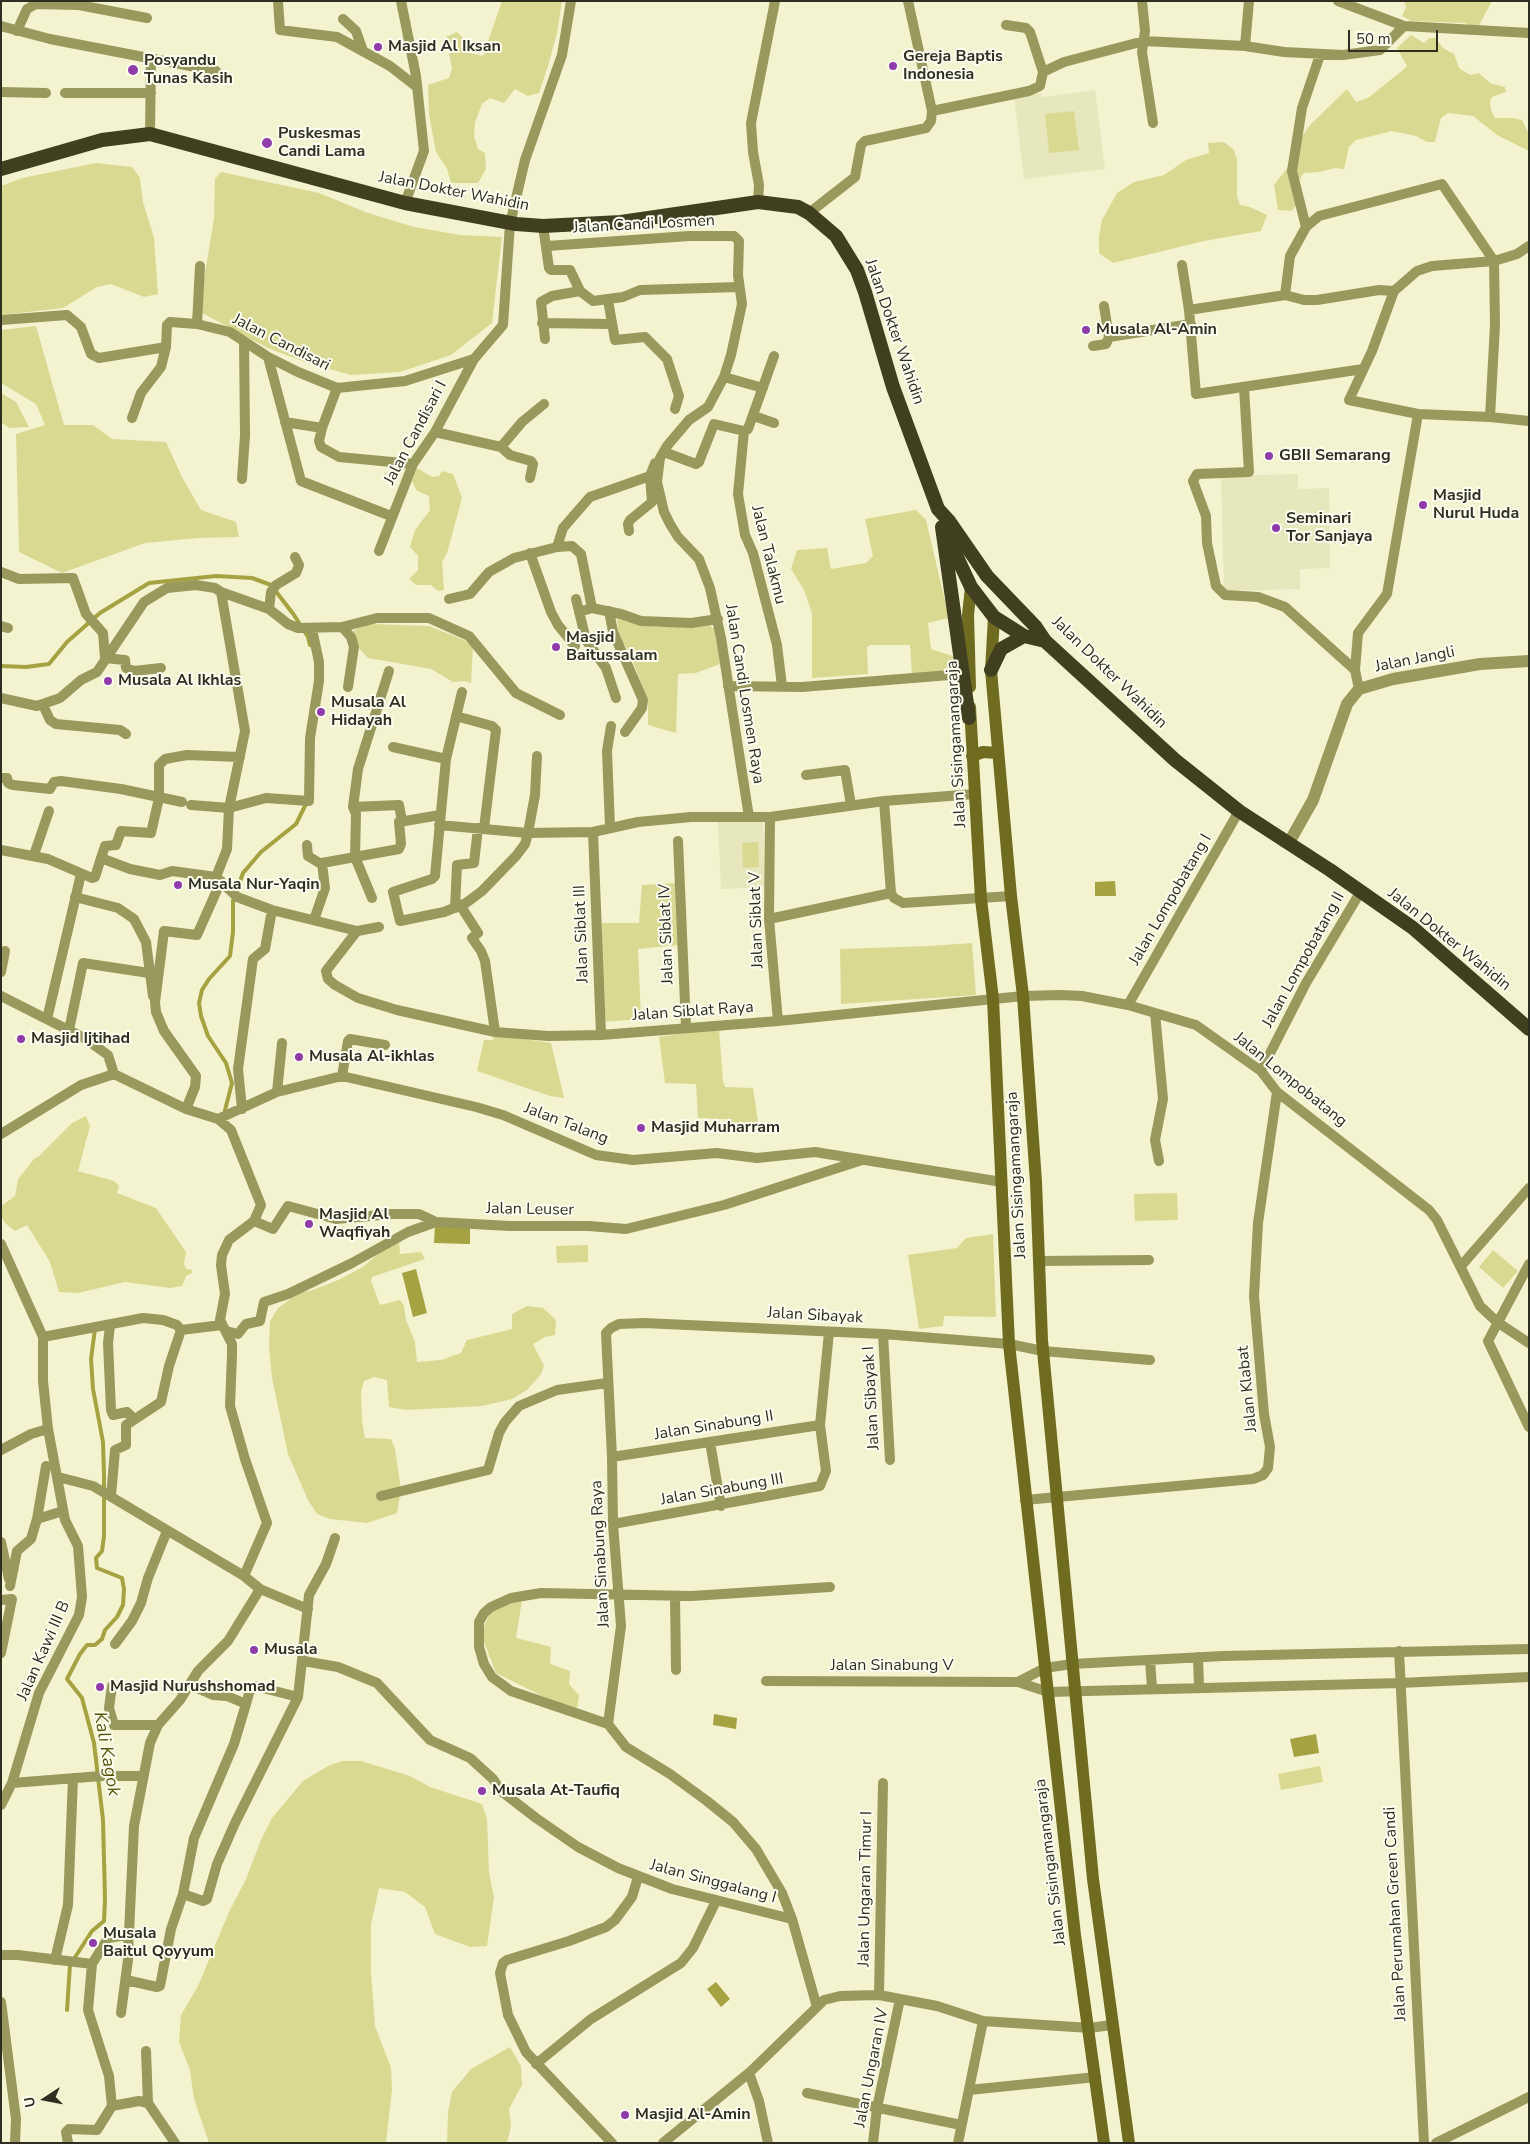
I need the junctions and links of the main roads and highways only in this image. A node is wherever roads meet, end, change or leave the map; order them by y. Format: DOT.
graph roads {
  1 [pos="1,169"];
  2 [pos="938,509"];
  3 [pos="942,527"];
  4 [pos="988,576"];
  5 [pos="971,587"];
  6 [pos="1006,595"];
  7 [pos="994,618"];
  8 [pos="1024,636"];
  9 [pos="1045,641"];
  10 [pos="991,670"];
  11 [pos="970,718"];
  12 [pos="998,753"];
  13 [pos="972,756"];
  14 [pos="1529,1029"];
  15 [pos="1104,2143"];
  16 [pos="1129,2143"];
  1 -- 2 [label="highway, Jalan Dokter Wahidin"];
  2 -- 3 [label="highway"];
  2 -- 4 [label="highway, Jalan Dokter Wahidin"];
  3 -- 5 [label="highway"];
  3 -- 11 [label="highway"];
  4 -- 5 [label="highway"];
  4 -- 6 [label="highway, Jalan Dokter Wahidin"];
  5 -- 7 [label="highway"];
  5 -- 11 [label="main road, Jalan Sisingamangaraja"];
  6 -- 7 [label="highway"];
  6 -- 9 [label="highway, Jalan Dokter Wahidin"];
  7 -- 8 [label="highway"];
  7 -- 10 [label="main road, Jalan Sisingamangaraja"];
  8 -- 9 [label="highway"];
  8 -- 10 [label="highway"];
  9 -- 14 [label="highway, Jalan Dokter Wahidin"];
  10 -- 12 [label="main road, Jalan Sisingamangaraja"];
  11 -- 13 [label="main road, Jalan Sisingamangaraja"];
  12 -- 13 [label="main road"];
  12 -- 16 [label="main road, Jalan Sisingamangaraja"];
  13 -- 15 [label="main road, Jalan Sisingamangaraja"];
}
